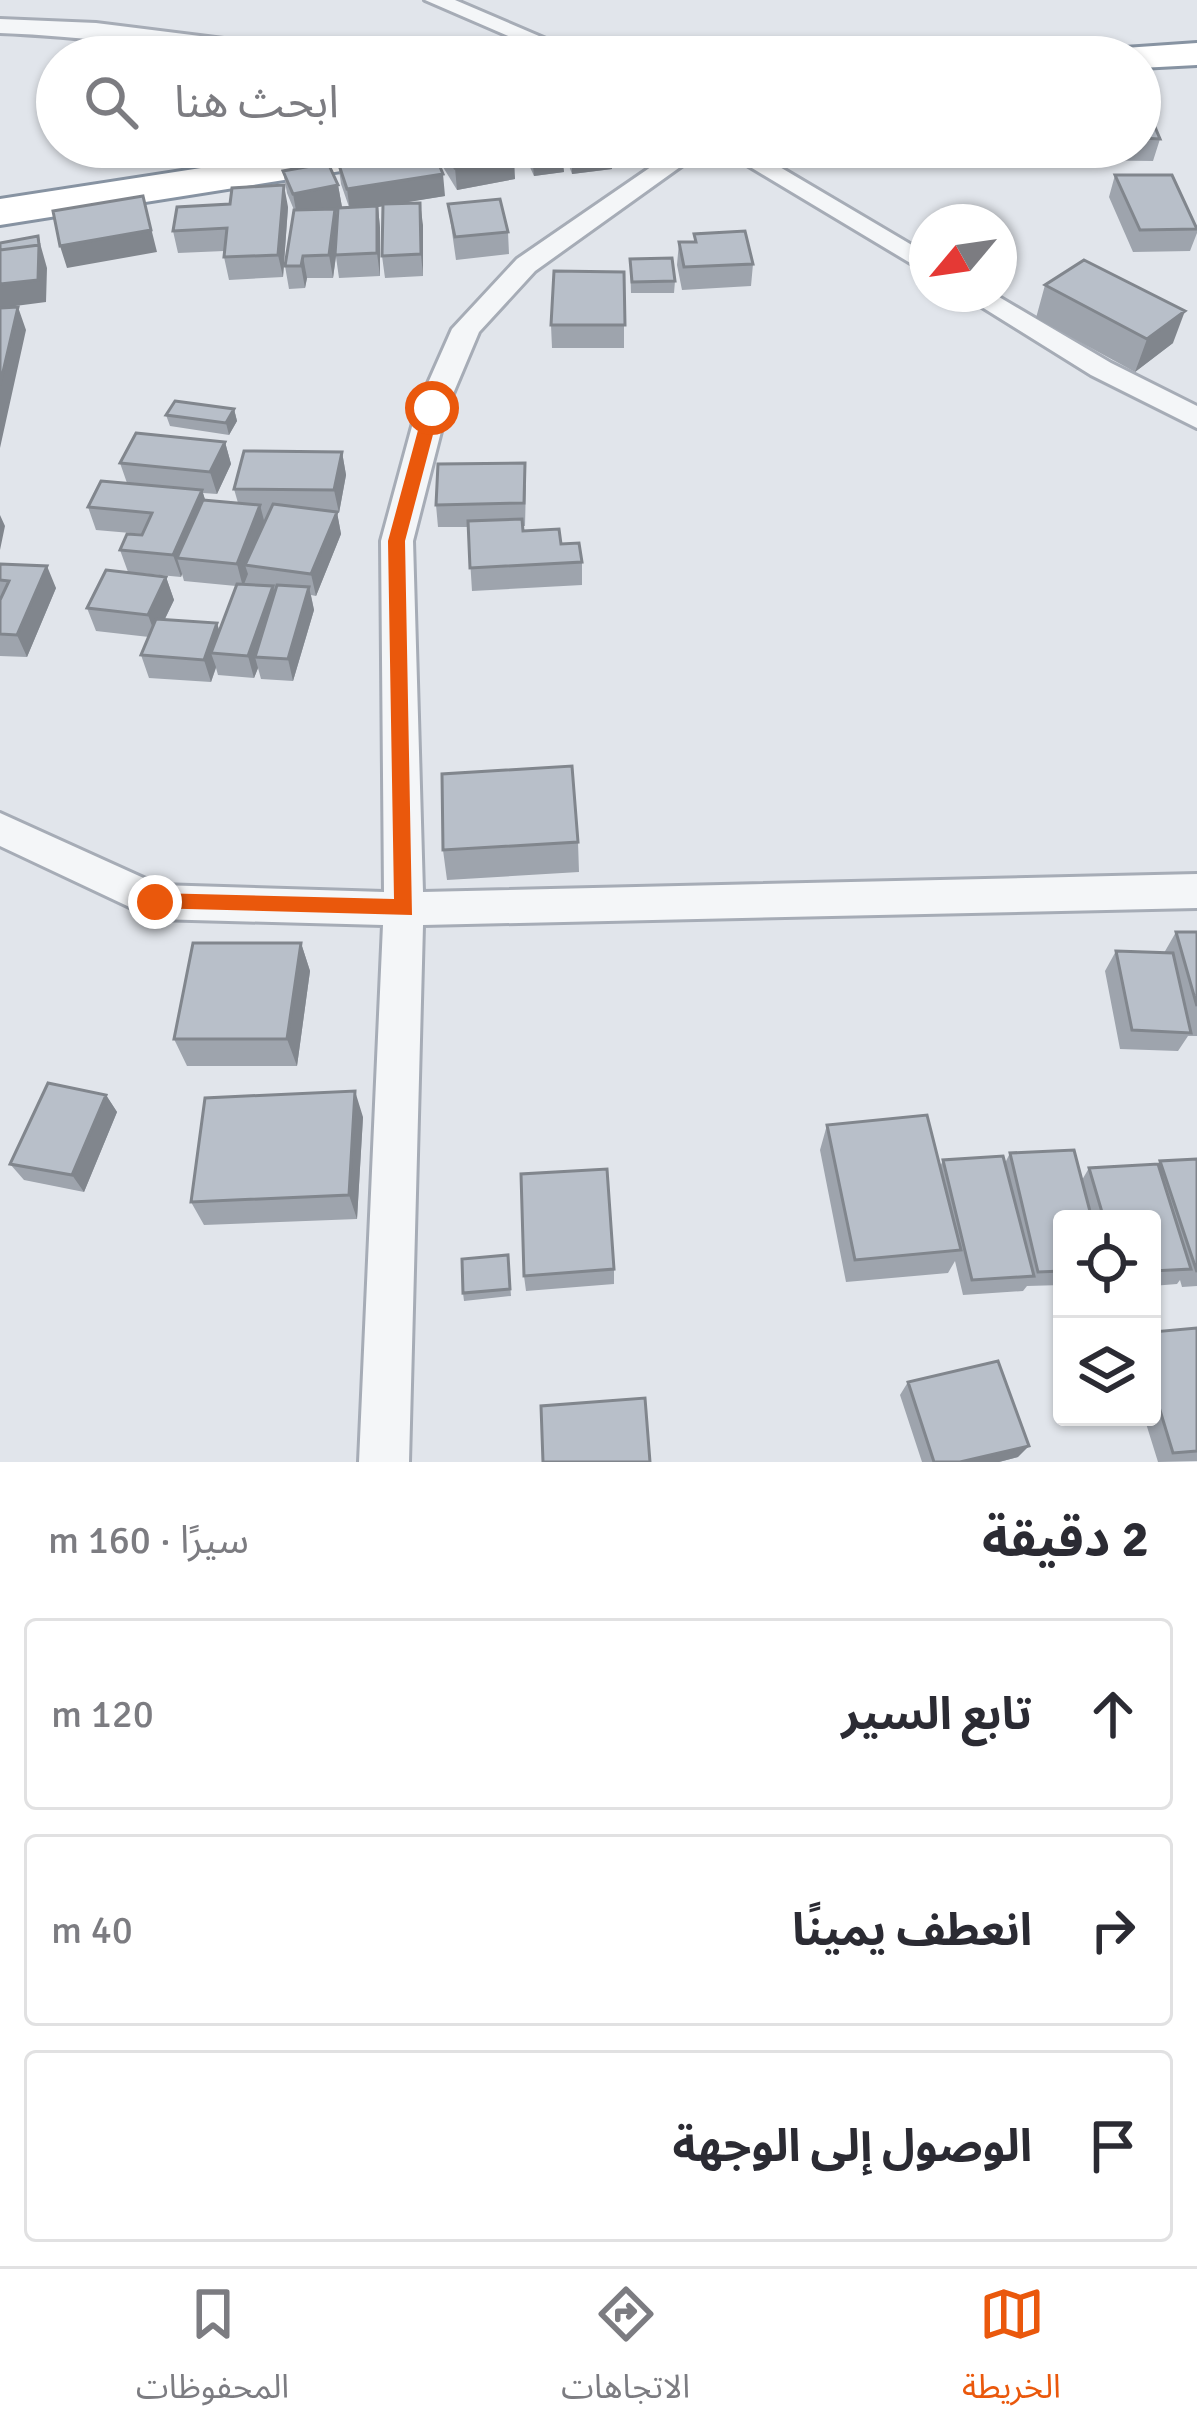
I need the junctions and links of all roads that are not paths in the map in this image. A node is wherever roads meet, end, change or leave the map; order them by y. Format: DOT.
graph roads {
  1 [pos="436,0"];
  2 [pos="0,26"];
  3 [pos="144,36"];
  4 [pos="525,36"];
  5 [pos="1197,53"];
  6 [pos="1161,55"];
  7 [pos="1197,76"];
  8 [pos="1161,78"];
  9 [pos="128,168"];
  10 [pos="282,168"];
  11 [pos="667,168"];
  12 [pos="763,168"];
  13 [pos="0,189"];
  14 [pos="0,212"];
  15 [pos="909,255"];
  16 [pos="1005,312"];
  17 [pos="1197,418"];
  18 [pos="0,829"];
  19 [pos="1197,891"];
  20 [pos="404,909"];
  21 [pos="384,1462"];
  1 -- 4 [label="street"];
  2 -- 3 [label="street"];
  5 -- 6 [label="highway"];
  7 -- 8 [label="highway"];
  9 -- 13 [label="highway"];
  10 -- 14 [label="highway"];
  11 -- 20 [label="street"];
  12 -- 15 [label="street"];
  16 -- 17 [label="street"];
  18 -- 20 [label="street"];
  19 -- 20 [label="street"];
  20 -- 21 [label="street"];
}
